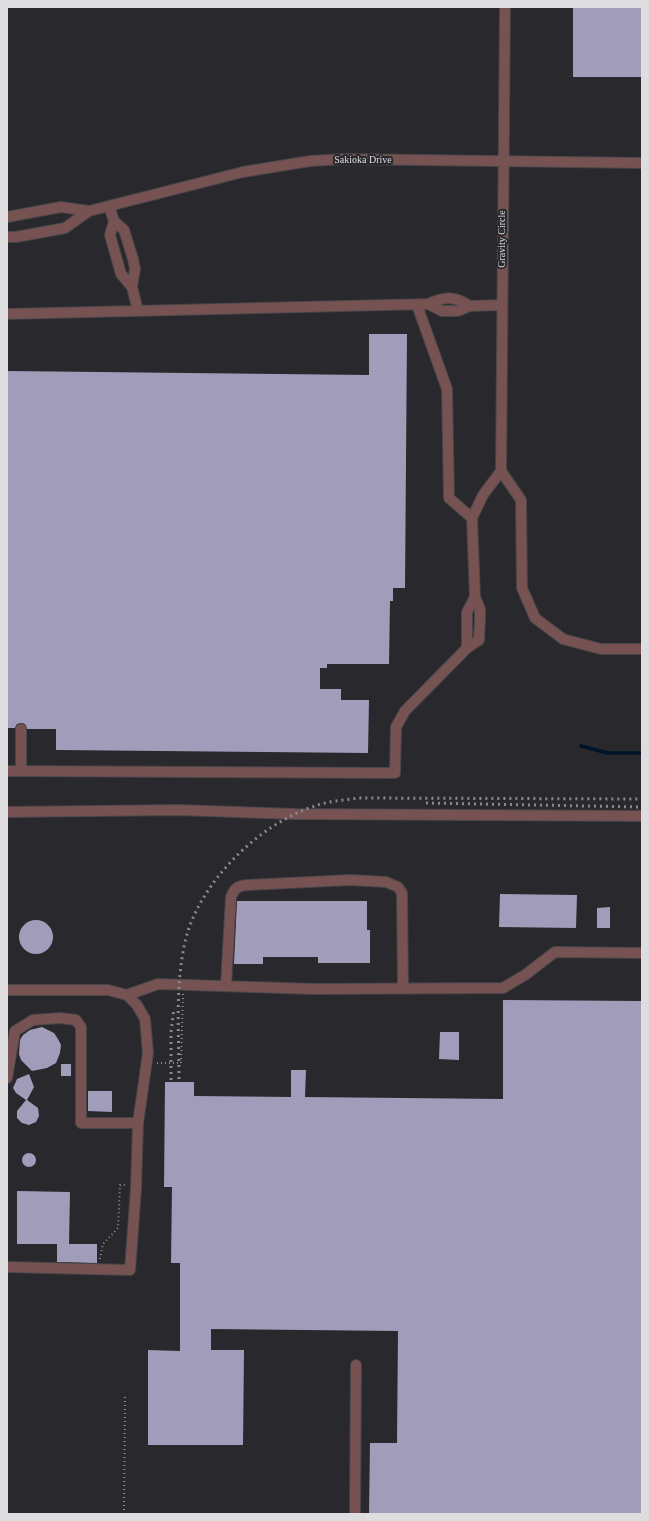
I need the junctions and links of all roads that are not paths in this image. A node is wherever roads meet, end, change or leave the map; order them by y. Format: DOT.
graph roads {
  1 [pos="505,7"];
  2 [pos="503,161"];
  3 [pos="642,162"];
  4 [pos="109,206"];
  5 [pos="89,211"];
  6 [pos="7,217"];
  7 [pos="114,221"];
  8 [pos="7,237"];
  9 [pos="132,287"];
  10 [pos="417,304"];
  11 [pos="502,306"];
  12 [pos="138,311"];
  13 [pos="7,314"];
  14 [pos="501,471"];
  15 [pos="472,518"];
  16 [pos="642,649"];
  17 [pos="21,728"];
  18 [pos="7,771"];
  19 [pos="21,771"];
  20 [pos="7,812"];
  21 [pos="642,816"];
  22 [pos="642,953"];
  23 [pos="226,985"];
  24 [pos="403,988"];
  25 [pos="7,990"];
  26 [pos="127,995"];
  27 [pos="7,1078"];
  28 [pos="138,1123"];
  29 [pos="7,1267"];
  30 [pos="356,1365"];
  31 [pos="355,1514"];
  1 -- 2 [label="street, Gravity Circle"];
  2 -- 3 [label="street, Sakioka Drive"];
  2 -- 4 [label="street, Sakioka Drive"];
  2 -- 11 [label="street, Gravity Circle"];
  4 -- 5 [label="street, Sakioka Drive"];
  4 -- 7 [label="street"];
  5 -- 6 [label="street, Sakioka Drive"];
  5 -- 8 [label="street, Sakioka Drive"];
  7 -- 9 [label="street"];
  7 -- 9 [label="street"];
  9 -- 12 [label="street"];
  10 -- 11 [label="street"];
  10 -- 12 [label="street"];
  10 -- 15 [label="street"];
  11 -- 14 [label="street, Gravity Circle"];
  12 -- 13 [label="street"];
  14 -- 15 [label="street"];
  14 -- 16 [label="street"];
  15 -- 19 [label="street"];
  17 -- 19 [label="street"];
  18 -- 19 [label="street"];
  20 -- 21 [label="street"];
  22 -- 24 [label="street"];
  23 -- 24 [label="street"];
  23 -- 24 [label="street"];
  23 -- 26 [label="street"];
  25 -- 26 [label="street"];
  26 -- 28 [label="street"];
  27 -- 28 [label="street"];
  28 -- 29 [label="street"];
  30 -- 31 [label="street"];
}
